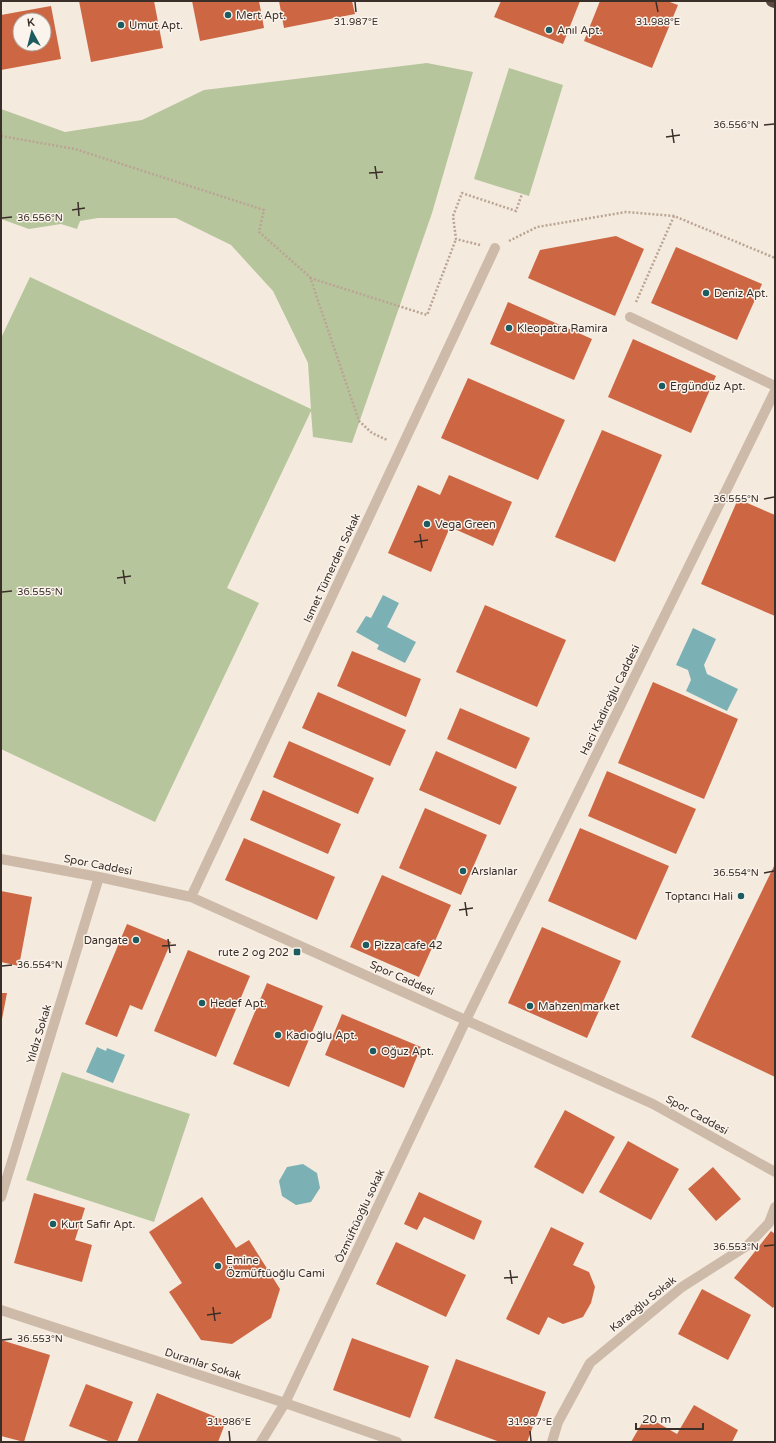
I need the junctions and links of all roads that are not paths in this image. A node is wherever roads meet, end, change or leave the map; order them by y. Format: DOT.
graph roads {
  1 [pos="772,1"];
  2 [pos="775,2"];
  3 [pos="495,248"];
  4 [pos="630,317"];
  5 [pos="775,386"];
  6 [pos="775,390"];
  7 [pos="1,859"];
  8 [pos="99,877"];
  9 [pos="191,897"];
  10 [pos="466,1020"];
  11 [pos="775,1172"];
  12 [pos="1,1197"];
  13 [pos="775,1207"];
  14 [pos="1,1310"];
  15 [pos="284,1403"];
  16 [pos="261,1442"];
  17 [pos="397,1442"];
  18 [pos="552,1442"];
  1 -- 2 [label="highway"];
  3 -- 9 [label="street, Ismet Tümerden Sokak"];
  4 -- 5 [label="street"];
  6 -- 10 [label="street, Haci Kadiroğlu Caddesi"];
  7 -- 8 [label="street, Spor Caddesi"];
  8 -- 9 [label="street, Spor Caddesi"];
  8 -- 12 [label="street, Yıldız Sokak"];
  9 -- 10 [label="street, Spor Caddesi"];
  10 -- 11 [label="street, Spor Caddesi"];
  10 -- 15 [label="street, Özmüftüoğlu sokak"];
  13 -- 18 [label="street, Karaoğlu Sokak"];
  14 -- 15 [label="street, Duranlar Sokak"];
  15 -- 16 [label="street, Özmüftüoğlu sokak"];
  15 -- 17 [label="street, Duranlar Sokak"];
}
